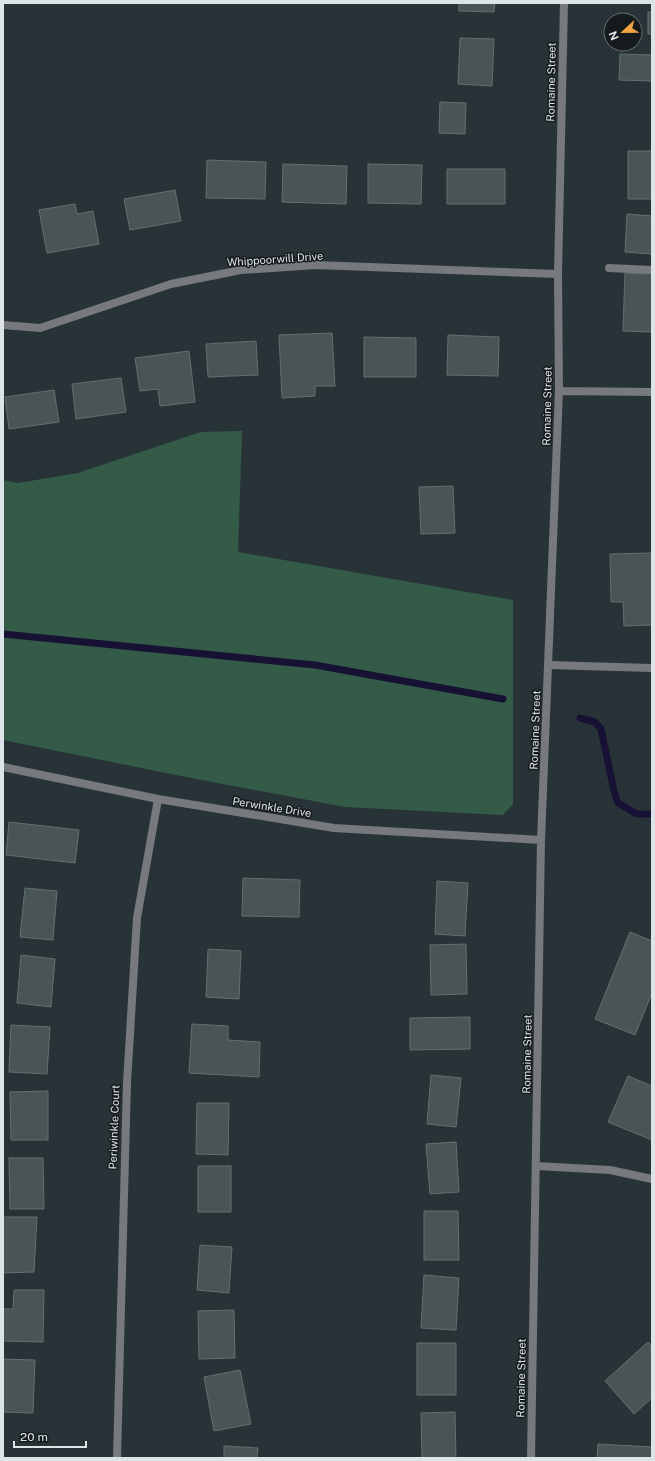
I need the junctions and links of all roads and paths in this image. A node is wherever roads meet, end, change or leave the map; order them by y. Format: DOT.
graph roads {
  1 [pos="564,3"];
  2 [pos="610,268"];
  3 [pos="652,270"];
  4 [pos="558,274"];
  5 [pos="3,325"];
  6 [pos="560,391"];
  7 [pos="652,392"];
  8 [pos="548,666"];
  9 [pos="652,668"];
  10 [pos="3,767"];
  11 [pos="158,799"];
  12 [pos="541,840"];
  13 [pos="536,1166"];
  14 [pos="652,1179"];
  15 [pos="117,1458"];
  16 [pos="531,1458"];
  1 -- 4 [label="street, Romaine Street"];
  2 -- 3 [label="street"];
  4 -- 5 [label="street, Whippoorwill Drive"];
  4 -- 6 [label="street, Romaine Street"];
  6 -- 7 [label="street"];
  6 -- 8 [label="street, Romaine Street"];
  8 -- 9 [label="street"];
  8 -- 12 [label="street, Romaine Street"];
  10 -- 11 [label="street, Perwinkle Drive"];
  11 -- 12 [label="street, Perwinkle Drive"];
  11 -- 15 [label="street, Periwinkle Court"];
  12 -- 13 [label="street, Romaine Street"];
  13 -- 14 [label="street"];
  13 -- 16 [label="street, Romaine Street"];
}
